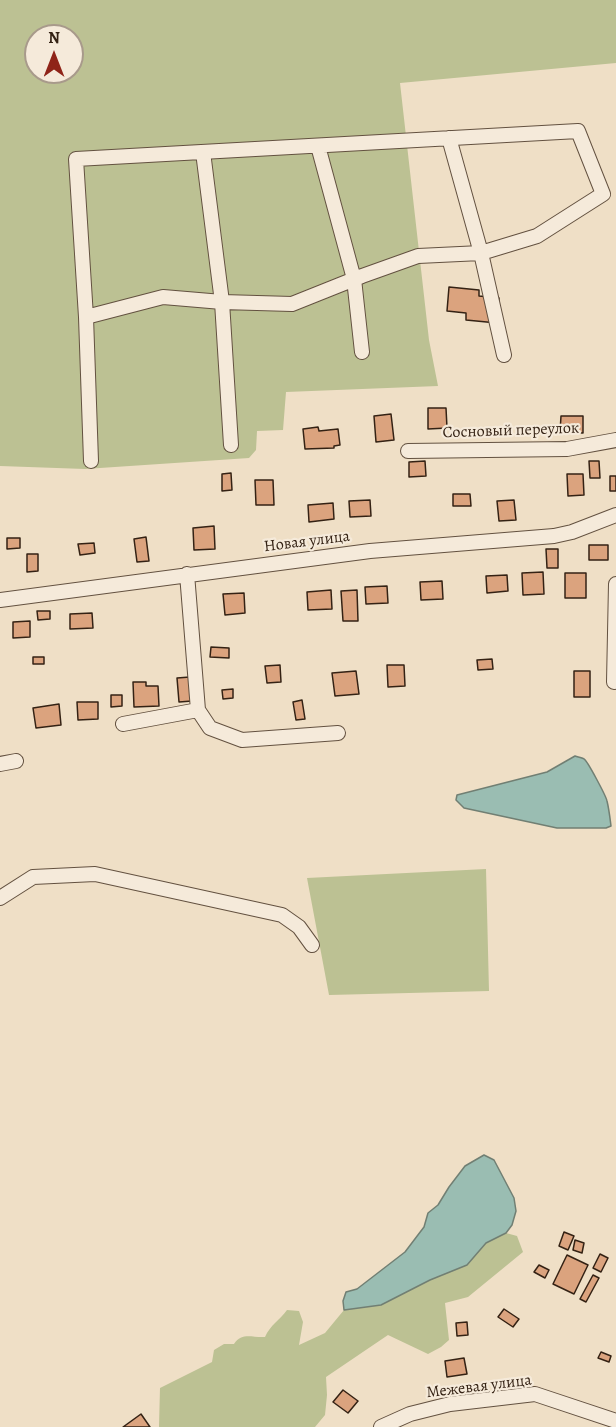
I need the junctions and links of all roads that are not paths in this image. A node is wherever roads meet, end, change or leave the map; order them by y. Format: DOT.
graph roads {
  1 [pos="449,138"];
  2 [pos="318,146"];
  3 [pos="203,152"];
  4 [pos="481,253"];
  5 [pos="354,279"];
  6 [pos="222,302"];
  7 [pos="86,317"];
  8 [pos="362,352"];
  9 [pos="504,355"];
  10 [pos="616,440"];
  11 [pos="231,445"];
  12 [pos="408,451"];
  13 [pos="91,461"];
  14 [pos="616,515"];
  15 [pos="187,574"];
  16 [pos="616,584"];
  17 [pos="0,600"];
  18 [pos="614,682"];
  19 [pos="198,710"];
  20 [pos="123,724"];
  21 [pos="338,733"];
  22 [pos="16,761"];
  23 [pos="0,764"];
  24 [pos="0,898"];
  25 [pos="312,945"];
  26 [pos="616,1421"];
  27 [pos="381,1427"];
  1 -- 2 [label="street"];
  1 -- 4 [label="street"];
  1 -- 4 [label="street"];
  2 -- 3 [label="street"];
  2 -- 5 [label="street"];
  3 -- 6 [label="street"];
  3 -- 7 [label="street"];
  4 -- 5 [label="street"];
  4 -- 9 [label="street"];
  5 -- 6 [label="street"];
  5 -- 8 [label="street"];
  6 -- 7 [label="street"];
  6 -- 11 [label="street"];
  7 -- 13 [label="street"];
  10 -- 12 [label="street, Сосновый переулок"];
  14 -- 15 [label="street, Новая улица"];
  15 -- 17 [label="street, Новая улица"];
  15 -- 19 [label="street"];
  16 -- 18 [label="street"];
  19 -- 20 [label="street"];
  19 -- 21 [label="street"];
  22 -- 23 [label="street"];
  24 -- 25 [label="street"];
  26 -- 27 [label="street, Межевая улица"];
}
